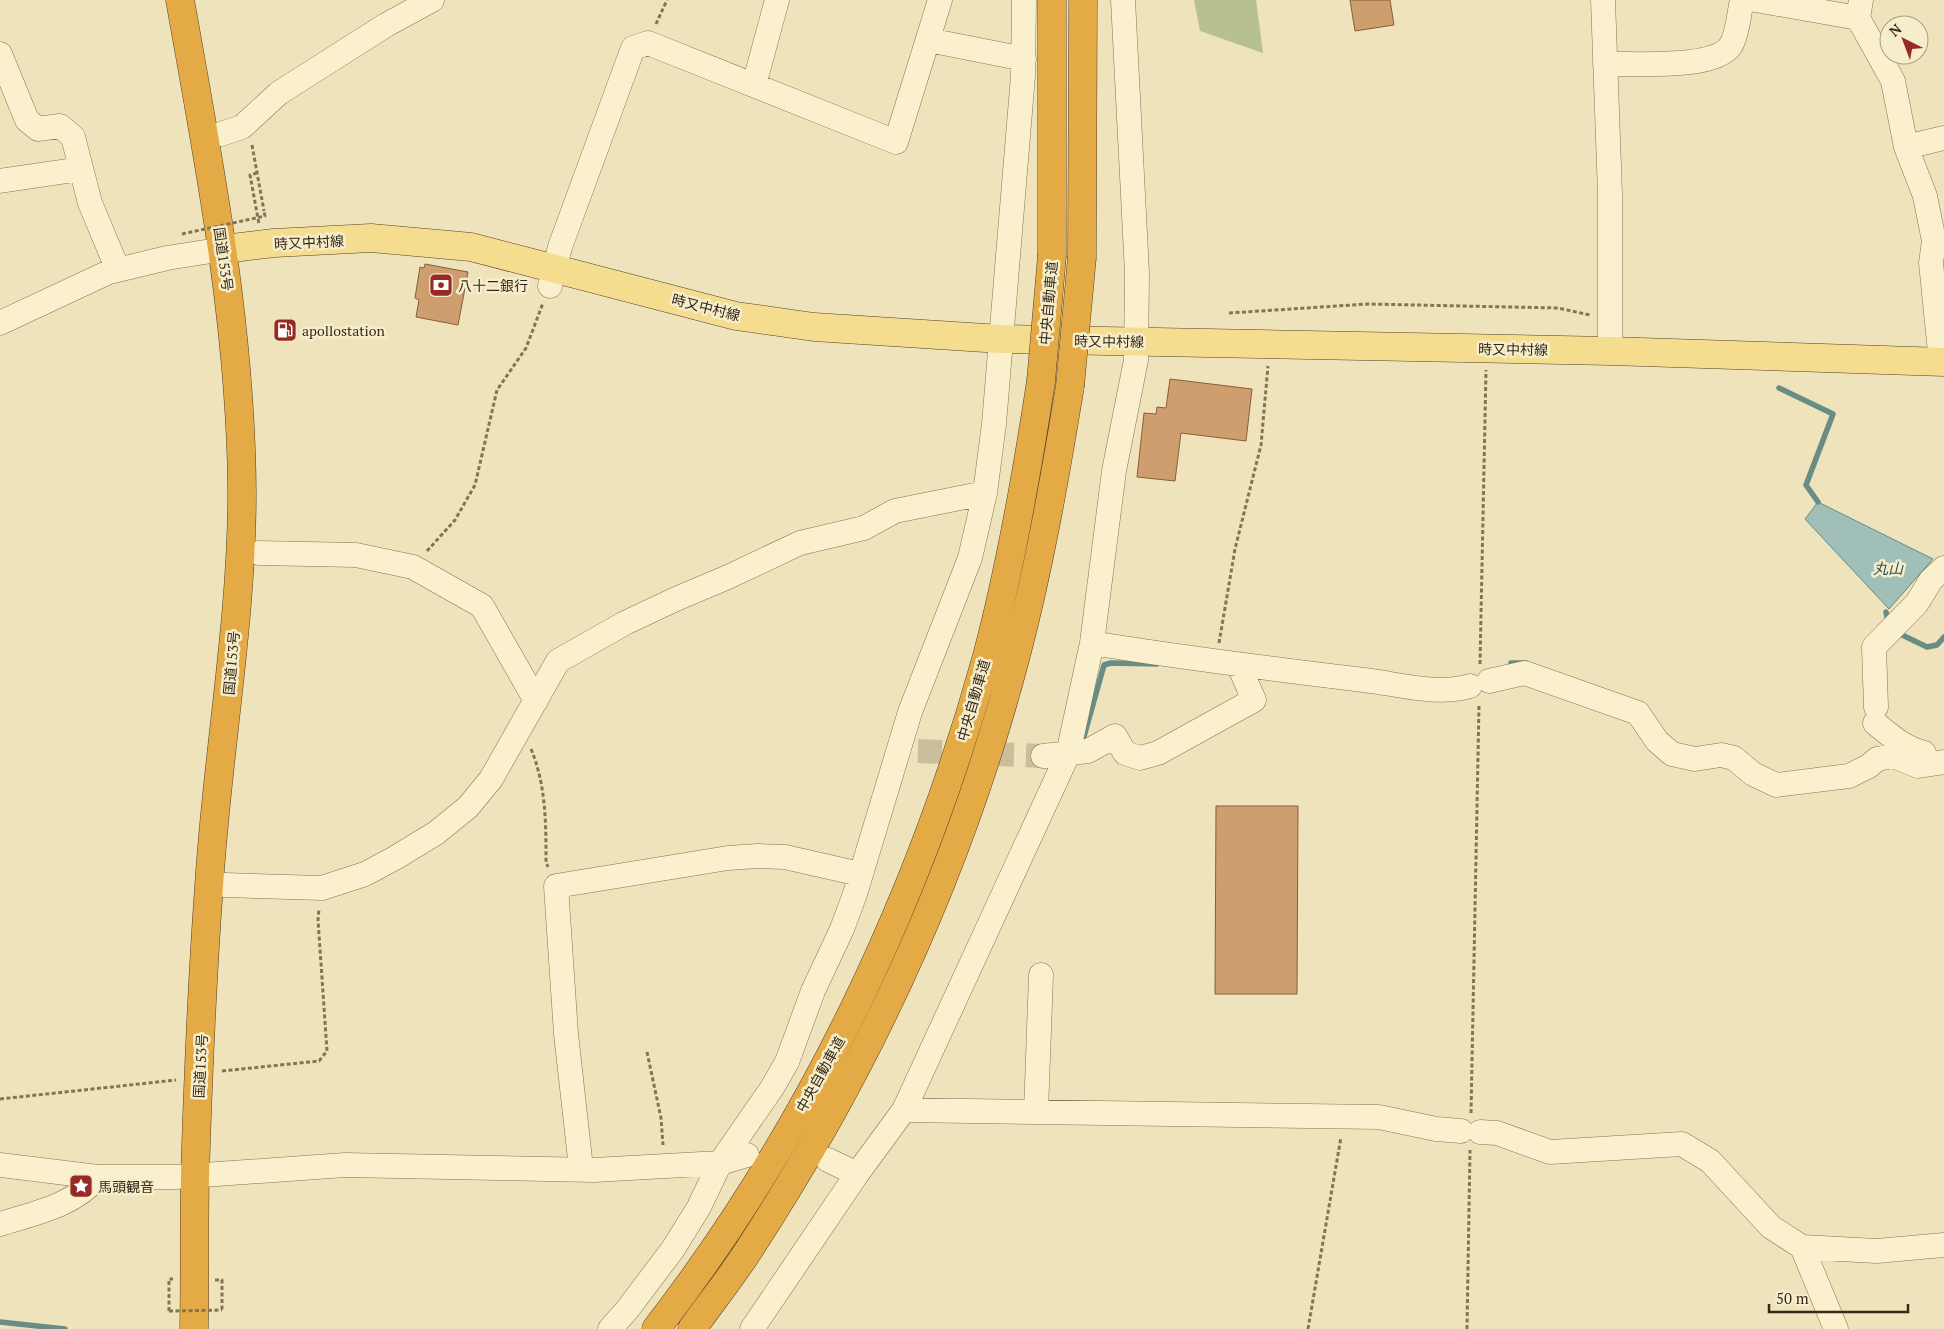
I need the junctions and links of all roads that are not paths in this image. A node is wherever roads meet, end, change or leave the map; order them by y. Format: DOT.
graph roads {
  1 [pos="180,0"];
  2 [pos="432,0"];
  3 [pos="777,0"];
  4 [pos="940,0"];
  5 [pos="1024,0"];
  6 [pos="1052,0"];
  7 [pos="1083,0"];
  8 [pos="1123,0"];
  9 [pos="1603,0"];
  10 [pos="1742,0"];
  11 [pos="1756,0"];
  12 [pos="1859,9"];
  13 [pos="928,40"];
  14 [pos="0,54"];
  15 [pos="1024,59"];
  16 [pos="1606,64"];
  17 [pos="754,85"];
  18 [pos="222,134"];
  19 [pos="1944,138"];
  20 [pos="1906,147"];
  21 [pos="81,169"];
  22 [pos="0,181"];
  23 [pos="224,249"];
  24 [pos="118,270"];
  25 [pos="553,277"];
  26 [pos="0,323"];
  27 [pos="1001,339"];
  28 [pos="1137,342"];
  29 [pos="1610,351"];
  30 [pos="1942,362"];
  31 [pos="985,493"];
  32 [pos="259,553"];
  33 [pos="1944,568"];
  34 [pos="1092,644"];
  35 [pos="1239,666"];
  36 [pos="536,701"];
  37 [pos="1068,754"];
  38 [pos="1043,756"];
  39 [pos="1944,762"];
  40 [pos="860,874"];
  41 [pos="225,885"];
  42 [pos="1041,975"];
  43 [pos="904,1110"];
  44 [pos="1036,1112"];
  45 [pos="747,1155"];
  46 [pos="828,1160"];
  47 [pos="720,1163"];
  48 [pos="0,1165"];
  49 [pos="581,1168"];
  50 [pos="857,1174"];
  51 [pos="195,1176"];
  52 [pos="98,1177"];
  53 [pos="0,1224"];
  54 [pos="1944,1245"];
  55 [pos="1802,1247"];
  56 [pos="194,1326"];
  57 [pos="610,1329"];
  58 [pos="656,1329"];
  59 [pos="692,1329"];
  60 [pos="752,1329"];
  61 [pos="1836,1329"];
  1 -- 23 [label="highway, 国道153号"];
  2 -- 18 [label="street"];
  3 -- 17 [label="street"];
  4 -- 13 [label="street"];
  5 -- 15 [label="street"];
  6 -- 58 [label="highway, 中央自動車道, bridge"];
  7 -- 59 [label="highway, 中央自動車道, bridge"];
  8 -- 28 [label="street"];
  9 -- 16 [label="street"];
  10 -- 16 [label="street"];
  11 -- 12 [label="street"];
  12 -- 20 [label="street"];
  13 -- 15 [label="street"];
  13 -- 17 [label="street"];
  14 -- 21 [label="street"];
  15 -- 27 [label="street"];
  16 -- 29 [label="street"];
  17 -- 25 [label="street"];
  19 -- 20 [label="street"];
  20 -- 30 [label="street"];
  21 -- 22 [label="street"];
  21 -- 24 [label="street"];
  23 -- 24 [label="street"];
  23 -- 25 [label="main road, 時又中村線"];
  23 -- 51 [label="highway, 国道153号"];
  24 -- 26 [label="street"];
  25 -- 27 [label="main road, 時又中村線"];
  27 -- 28 [label="main road, 時又中村線"];
  27 -- 31 [label="street"];
  28 -- 29 [label="main road, 時又中村線"];
  28 -- 34 [label="street"];
  29 -- 30 [label="main road, 時又中村線"];
  31 -- 36 [label="street"];
  31 -- 40 [label="street"];
  32 -- 36 [label="street"];
  33 -- 39 [label="street"];
  34 -- 35 [label="street"];
  34 -- 37 [label="street"];
  35 -- 37 [label="street"];
  35 -- 39 [label="street"];
  36 -- 41 [label="street"];
  37 -- 38 [label="street"];
  37 -- 43 [label="street"];
  40 -- 47 [label="street"];
  40 -- 49 [label="street"];
  42 -- 44 [label="street"];
  43 -- 44 [label="street"];
  43 -- 50 [label="street"];
  44 -- 55 [label="street"];
  45 -- 47 [label="street"];
  46 -- 50 [label="street"];
  47 -- 49 [label="street"];
  47 -- 57 [label="street"];
  48 -- 52 [label="street"];
  49 -- 51 [label="street"];
  50 -- 60 [label="street"];
  51 -- 52 [label="street"];
  51 -- 56 [label="highway, 国道153号"];
  52 -- 53 [label="street"];
  54 -- 55 [label="street"];
  55 -- 61 [label="street"];
}
